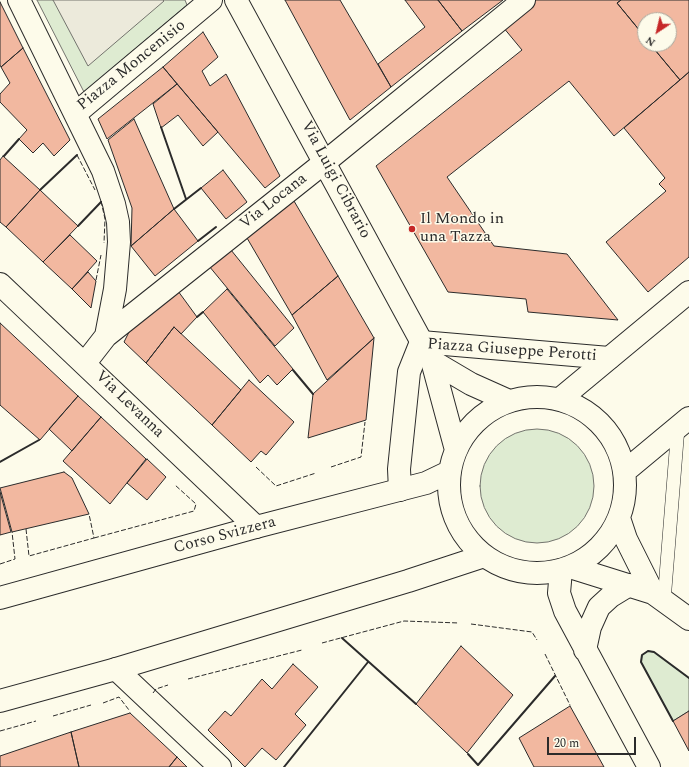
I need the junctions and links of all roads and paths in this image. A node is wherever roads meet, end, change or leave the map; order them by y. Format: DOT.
graph roads {
  1 [pos="19,0"];
  2 [pos="211,0"];
  3 [pos="236,0"];
  4 [pos="524,0"];
  5 [pos="75,114"];
  6 [pos="325,162"];
  7 [pos="0,284"];
  8 [pos="689,292"];
  9 [pos="106,336"];
  10 [pos="421,342"];
  11 [pos="609,358"];
  12 [pos="432,362"];
  13 [pos="85,363"];
  14 [pos="560,400"];
  15 [pos="509,401"];
  16 [pos="684,423"];
  17 [pos="456,450"];
  18 [pos="449,472"];
  19 [pos="624,472"];
  20 [pos="400,490"];
  21 [pos="619,518"];
  22 [pos="256,527"];
  23 [pos="484,556"];
  24 [pos="565,568"];
  25 [pos="630,585"];
  26 [pos="658,597"];
  27 [pos="0,598"];
  28 [pos="689,619"];
  29 [pos="585,650"];
  30 [pos="116,669"];
  31 [pos="0,701"];
  32 [pos="220,767"];
  33 [pos="649,767"];
  1 -- 5 [label="street, Piazza Moncenisio"];
  2 -- 5 [label="street, Piazza Moncenisio"];
  3 -- 6 [label="street, Via Luigi Cibrario"];
  4 -- 6 [label="street, Via Locana"];
  5 -- 9 [label="street"];
  6 -- 9 [label="street, Via Locana"];
  6 -- 10 [label="street, Via Luigi Cibrario"];
  7 -- 13 [label="street, Via Levanna"];
  8 -- 11 [label="street"];
  9 -- 13 [label="street, Via Locana"];
  10 -- 11 [label="street, Piazza Giuseppe Perotti"];
  10 -- 12 [label="street, Via Luigi Cibrario"];
  10 -- 20 [label="street, Piazza Giuseppe Perotti"];
  11 -- 14 [label="street"];
  12 -- 15 [label="street"];
  12 -- 17 [label="street, Via Luigi Cibrario"];
  13 -- 22 [label="street, Via Levanna"];
  14 -- 15 [label="street"];
  14 -- 19 [label="street"];
  15 -- 17 [label="street"];
  16 -- 19 [label="street"];
  16 -- 26 [label="lane"];
  17 -- 18 [label="street"];
  18 -- 20 [label="street, Corso Svizzera"];
  18 -- 23 [label="street"];
  19 -- 21 [label="street"];
  20 -- 22 [label="street, Corso Svizzera"];
  21 -- 24 [label="street"];
  21 -- 26 [label="street"];
  22 -- 27 [label="street, Corso Svizzera"];
  23 -- 24 [label="street"];
  23 -- 30 [label="street"];
  24 -- 25 [label="street"];
  24 -- 29 [label="street"];
  25 -- 26 [label="street"];
  25 -- 29 [label="street"];
  26 -- 28 [label="street"];
  29 -- 33 [label="street"];
  30 -- 31 [label="street"];
  30 -- 32 [label="street"];
}
